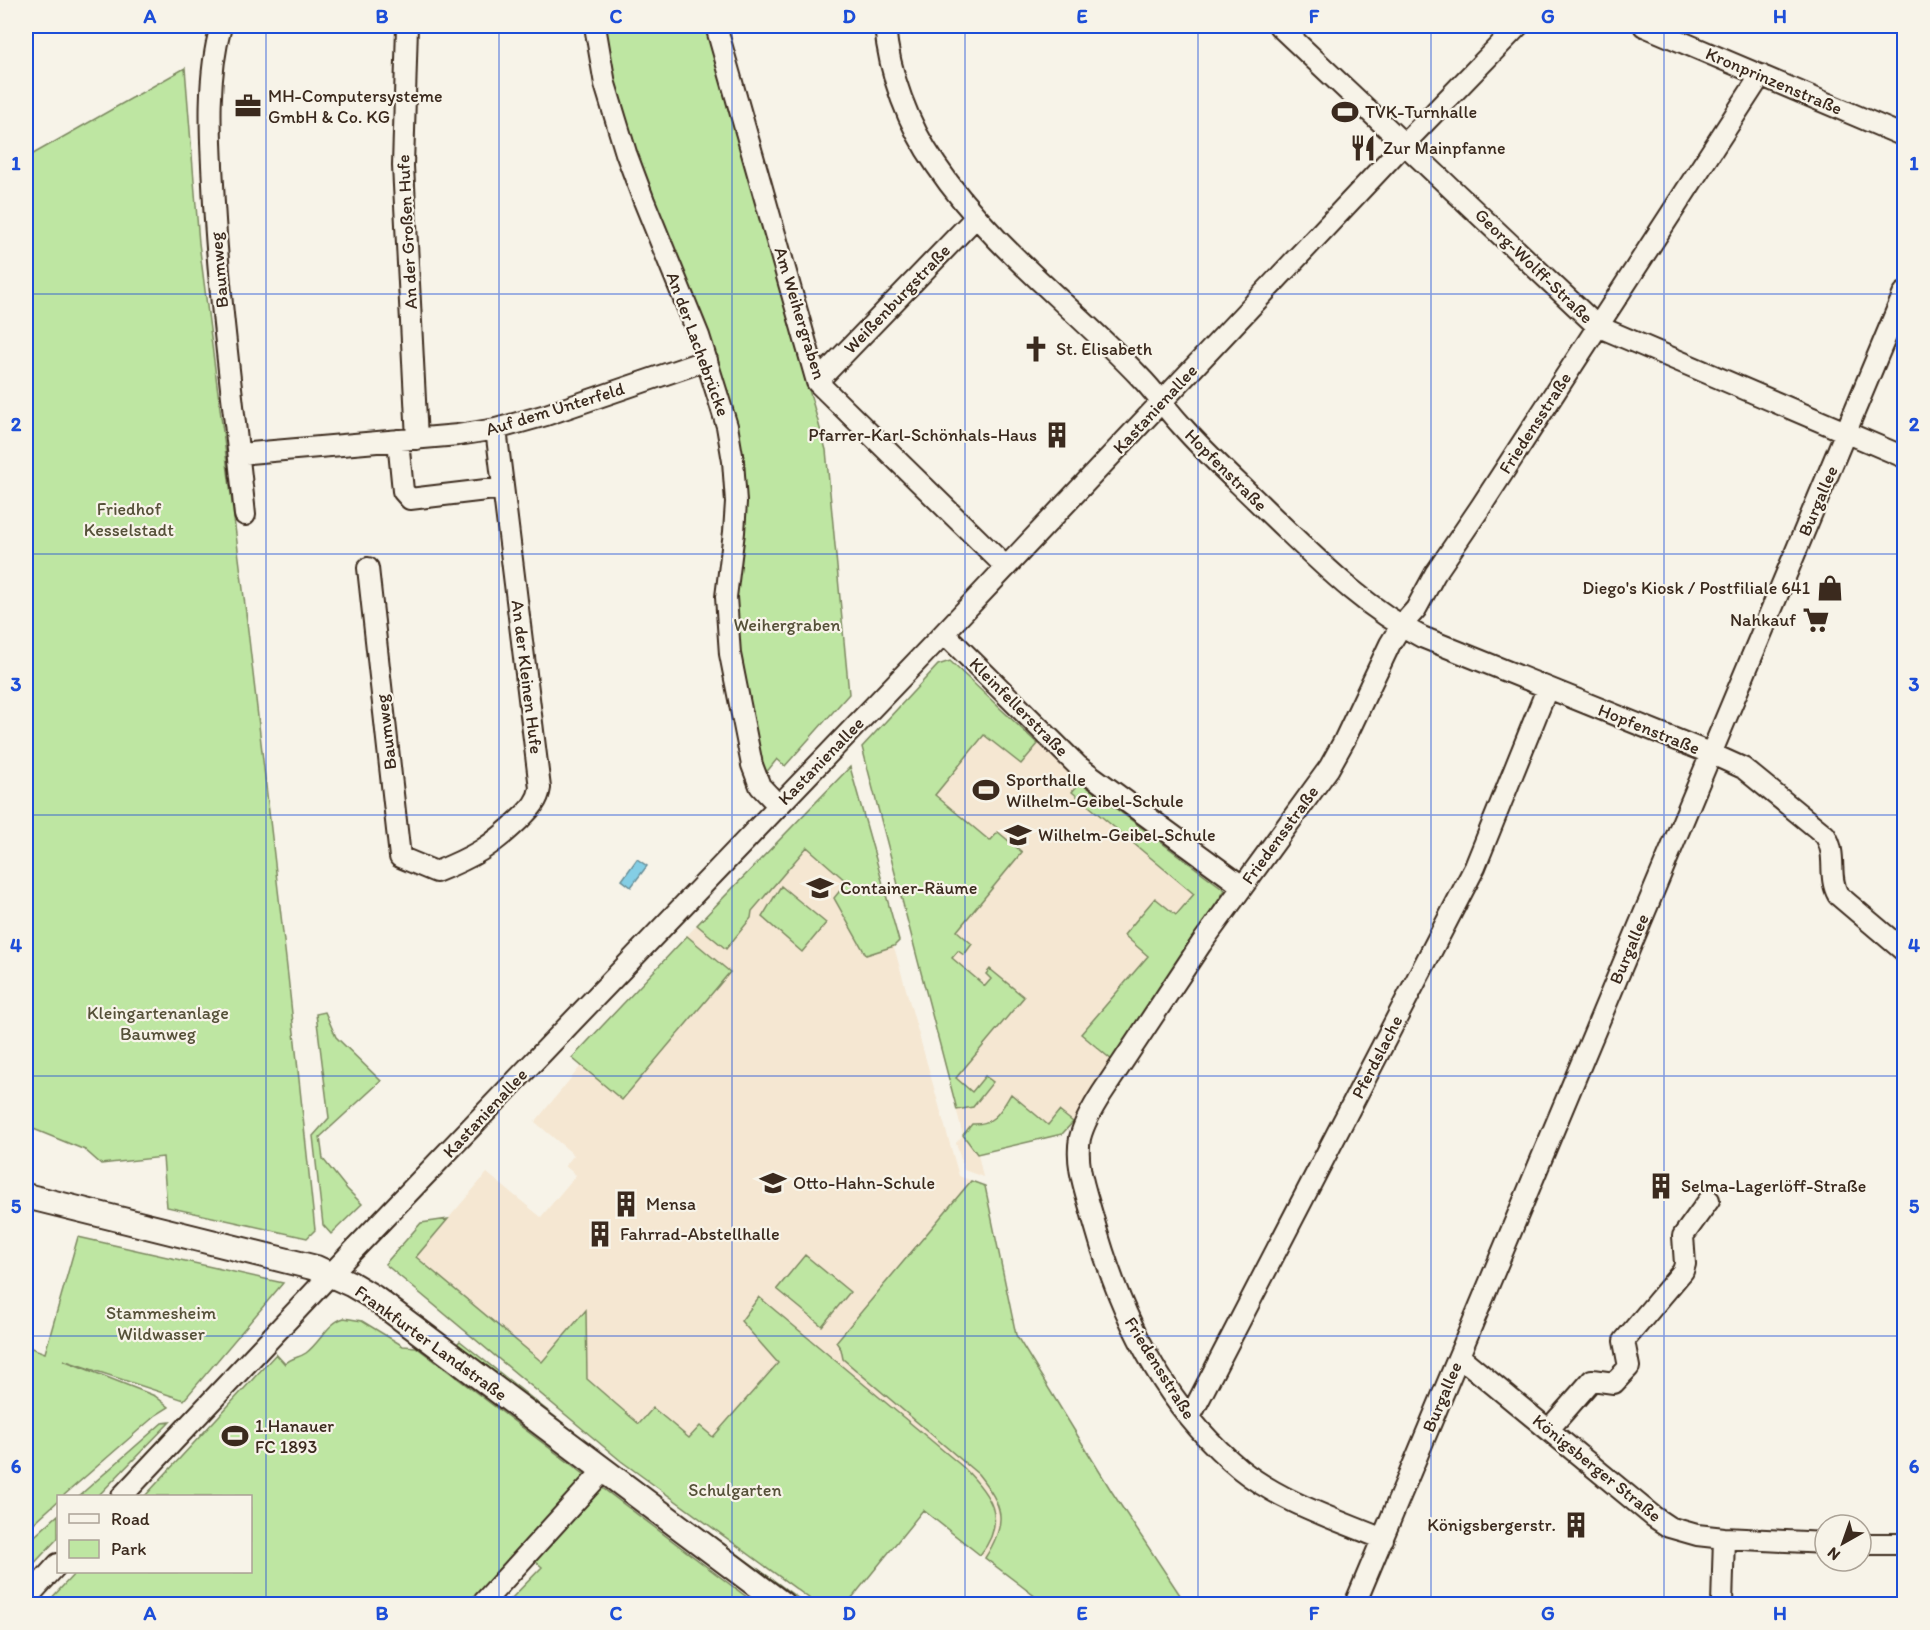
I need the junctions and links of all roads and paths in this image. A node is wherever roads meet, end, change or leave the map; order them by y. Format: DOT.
graph roads {
  1 [pos="221,26"];
  2 [pos="406,26"];
  3 [pos="595,26"];
  4 [pos="716,26"];
  5 [pos="885,26"];
  6 [pos="1279,26"];
  7 [pos="1518,26"];
  8 [pos="1644,26"];
  9 [pos="1761,75"];
  10 [pos="1905,136"];
  11 [pos="1405,143"];
  12 [pos="976,217"];
  13 [pos="1905,294"];
  14 [pos="1597,326"];
  15 [pos="707,360"];
  16 [pos="817,382"];
  17 [pos="1162,402"];
  18 [pos="496,429"];
  19 [pos="1846,432"];
  20 [pos="407,440"];
  21 [pos="239,454"];
  22 [pos="1905,457"];
  23 [pos="503,488"];
  24 [pos="244,515"];
  25 [pos="1006,567"];
  26 [pos="368,568"];
  27 [pos="1401,626"];
  28 [pos="944,633"];
  29 [pos="1547,689"];
  30 [pos="1712,754"];
  31 [pos="778,805"];
  32 [pos="436,872"];
  33 [pos="1242,886"];
  34 [pos="1905,951"];
  35 [pos="26,1196"];
  36 [pos="1709,1200"];
  37 [pos="331,1274"];
  38 [pos="1459,1356"];
  39 [pos="1190,1418"];
  40 [pos="1548,1429"];
  41 [pos="603,1471"];
  42 [pos="124,1495"];
  43 [pos="1724,1538"];
  44 [pos="1383,1539"];
  45 [pos="1813,1542"];
  46 [pos="1873,1544"];
  47 [pos="1905,1544"];
  48 [pos="57,1565"];
  49 [pos="26,1599"];
  50 [pos="482,1605"];
  51 [pos="782,1605"];
  52 [pos="1355,1605"];
  53 [pos="1722,1605"];
  1 -- 21 [label="street, Baumweg"];
  2 -- 20 [label="street, An der Großen Hufe"];
  3 -- 15 [label="street, An der Lachebrücke"];
  4 -- 16 [label="street, Am Weihergraben"];
  5 -- 12 [label="street, Hopfenstraße"];
  6 -- 11 [label="street, Georg-Wolff-Straße"];
  7 -- 11 [label="street, Kastanienallee"];
  8 -- 9 [label="street, Kronprinzenstraße"];
  9 -- 10 [label="street, Kronprinzenstraße"];
  9 -- 14 [label="street, Friedensstraße"];
  11 -- 14 [label="street, Georg-Wolff-Straße"];
  11 -- 17 [label="street, Kastanienallee"];
  12 -- 16 [label="street, Weißenburgstraße"];
  12 -- 17 [label="street, Hopfenstraße"];
  13 -- 19 [label="street, Burgallee"];
  14 -- 19 [label="street, Georg-Wolff-Straße"];
  14 -- 27 [label="street, Friedensstraße"];
  15 -- 18 [label="street, Auf dem Unterfeld"];
  15 -- 31 [label="street, An der Lachebrücke"];
  16 -- 25 [label="street, Am Weihergraben"];
  17 -- 25 [label="street, Kastanienallee"];
  17 -- 27 [label="street, Hopfenstraße"];
  18 -- 20 [label="street, Auf dem Unterfeld"];
  18 -- 23 [label="street, An der Kleinen Hufe"];
  19 -- 22 [label="street, Georg-Wolff-Straße"];
  19 -- 30 [label="street, Burgallee"];
  20 -- 21 [label="street, Auf dem Unterfeld"];
  20 -- 23 [label="street"];
  21 -- 24 [label="street, Baumweg"];
  23 -- 32 [label="street, An der Kleinen Hufe"];
  25 -- 28 [label="street, Kastanienallee"];
  26 -- 32 [label="street, Baumweg"];
  27 -- 29 [label="street, Hopfenstraße"];
  27 -- 33 [label="street, Friedensstraße"];
  28 -- 31 [label="street, Kastanienallee"];
  28 -- 33 [label="street, Kleinfellerstraße"];
  29 -- 30 [label="street, Hopfenstraße"];
  29 -- 39 [label="street, Pferdslache"];
  30 -- 34 [label="street, Hopfenstraße"];
  30 -- 38 [label="street, Burgallee"];
  31 -- 37 [label="street, Kastanienallee"];
  33 -- 39 [label="street, Friedensstraße"];
  35 -- 37 [label="main road, Frankfurter Landstraße"];
  36 -- 40 [label="street"];
  37 -- 41 [label="main road, Frankfurter Landstraße"];
  37 -- 42 [label="street, Kastanienallee"];
  38 -- 40 [label="street, Königsberger Straße"];
  38 -- 44 [label="street, Burgallee"];
  39 -- 44 [label="street, Friedensstraße"];
  40 -- 43 [label="street, Königsberger Straße"];
  41 -- 50 [label="street"];
  41 -- 51 [label="main road, Frankfurter Landstraße"];
  43 -- 45 [label="street, Königsberger Straße"];
  43 -- 53 [label="street"];
  44 -- 52 [label="street, Burgallee"];
  46 -- 47 [label="street"];
  48 -- 49 [label="street"];
}
